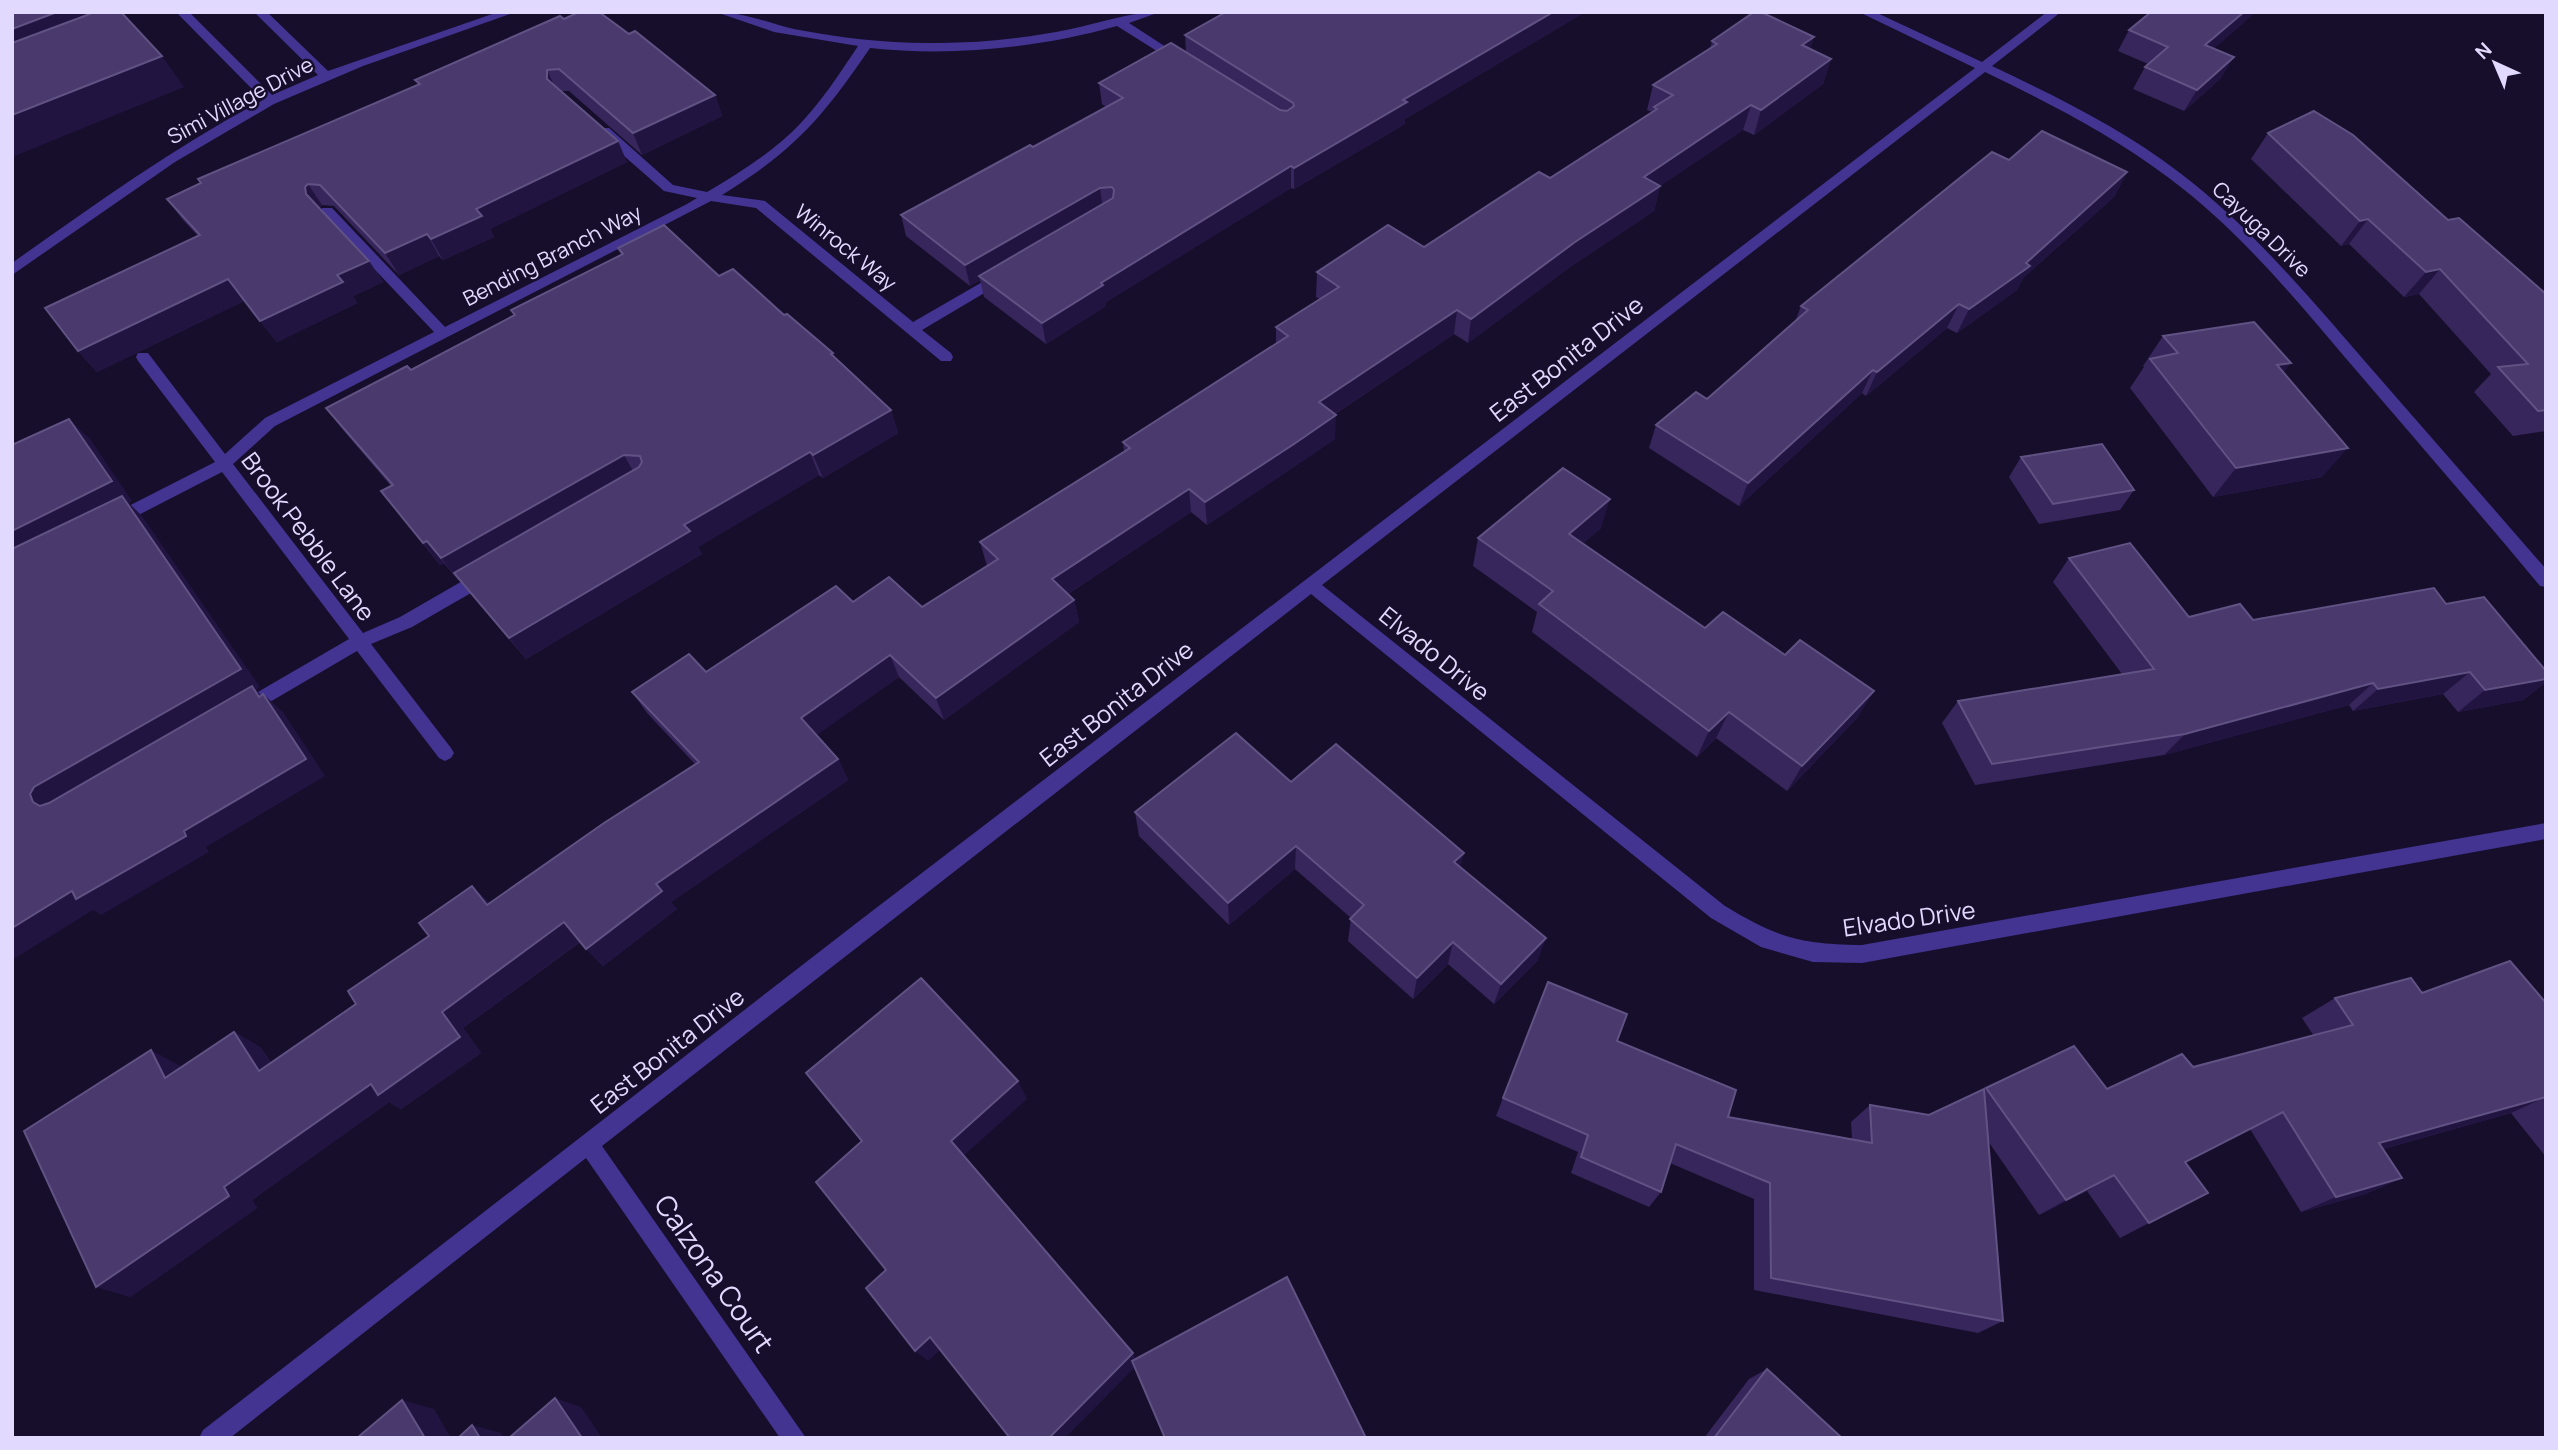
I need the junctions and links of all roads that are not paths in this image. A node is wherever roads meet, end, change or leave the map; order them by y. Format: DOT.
graph roads {
  1 [pos="182,12"];
  2 [pos="260,12"];
  3 [pos="510,12"];
  4 [pos="722,12"];
  5 [pos="1154,12"];
  6 [pos="1864,12"];
  7 [pos="2055,12"];
  8 [pos="1121,23"];
  9 [pos="866,44"];
  10 [pos="1191,67"];
  11 [pos="1983,68"];
  12 [pos="326,76"];
  13 [pos="271,101"];
  14 [pos="592,121"];
  15 [pos="709,197"];
  16 [pos="327,211"];
  17 [pos="1016,268"];
  18 [pos="12,270"];
  19 [pos="912,328"];
  20 [pos="444,334"];
  21 [pos="143,357"];
  22 [pos="946,357"];
  23 [pos="224,464"];
  24 [pos="95,531"];
  25 [pos="501,567"];
  26 [pos="2546,581"];
  27 [pos="1311,585"];
  28 [pos="358,642"];
  29 [pos="229,717"];
  30 [pos="444,753"];
  31 [pos="2546,831"];
  32 [pos="588,1143"];
  33 [pos="211,1438"];
  34 [pos="794,1438"];
  1 -- 13 [label="street"];
  2 -- 12 [label="street"];
  3 -- 12 [label="street, Simi Village Drive"];
  4 -- 9 [label="street"];
  5 -- 8 [label="street"];
  6 -- 11 [label="street, Cayuga Drive"];
  7 -- 11 [label="street, East Bonita Drive"];
  8 -- 9 [label="street"];
  8 -- 10 [label="street"];
  9 -- 15 [label="street, Bending Branch Way"];
  11 -- 26 [label="street, Cayuga Drive"];
  11 -- 27 [label="street, East Bonita Drive"];
  12 -- 13 [label="street, Simi Village Drive"];
  13 -- 18 [label="street, Simi Village Drive"];
  14 -- 15 [label="street, Winrock Way"];
  15 -- 19 [label="street, Winrock Way"];
  15 -- 20 [label="street, Bending Branch Way"];
  16 -- 20 [label="street"];
  17 -- 19 [label="street"];
  19 -- 22 [label="street, Winrock Way"];
  20 -- 23 [label="street, Bending Branch Way"];
  21 -- 23 [label="street, Brook Pebble Lane"];
  23 -- 24 [label="street, Bending Branch Way"];
  23 -- 28 [label="street, Brook Pebble Lane"];
  25 -- 28 [label="street"];
  27 -- 31 [label="street, Elvado Drive"];
  27 -- 32 [label="street, East Bonita Drive"];
  28 -- 29 [label="street, Brook Pebble Lane"];
  28 -- 30 [label="street"];
  32 -- 33 [label="street, East Bonita Drive"];
  32 -- 34 [label="street, Calzona Court"];
}
